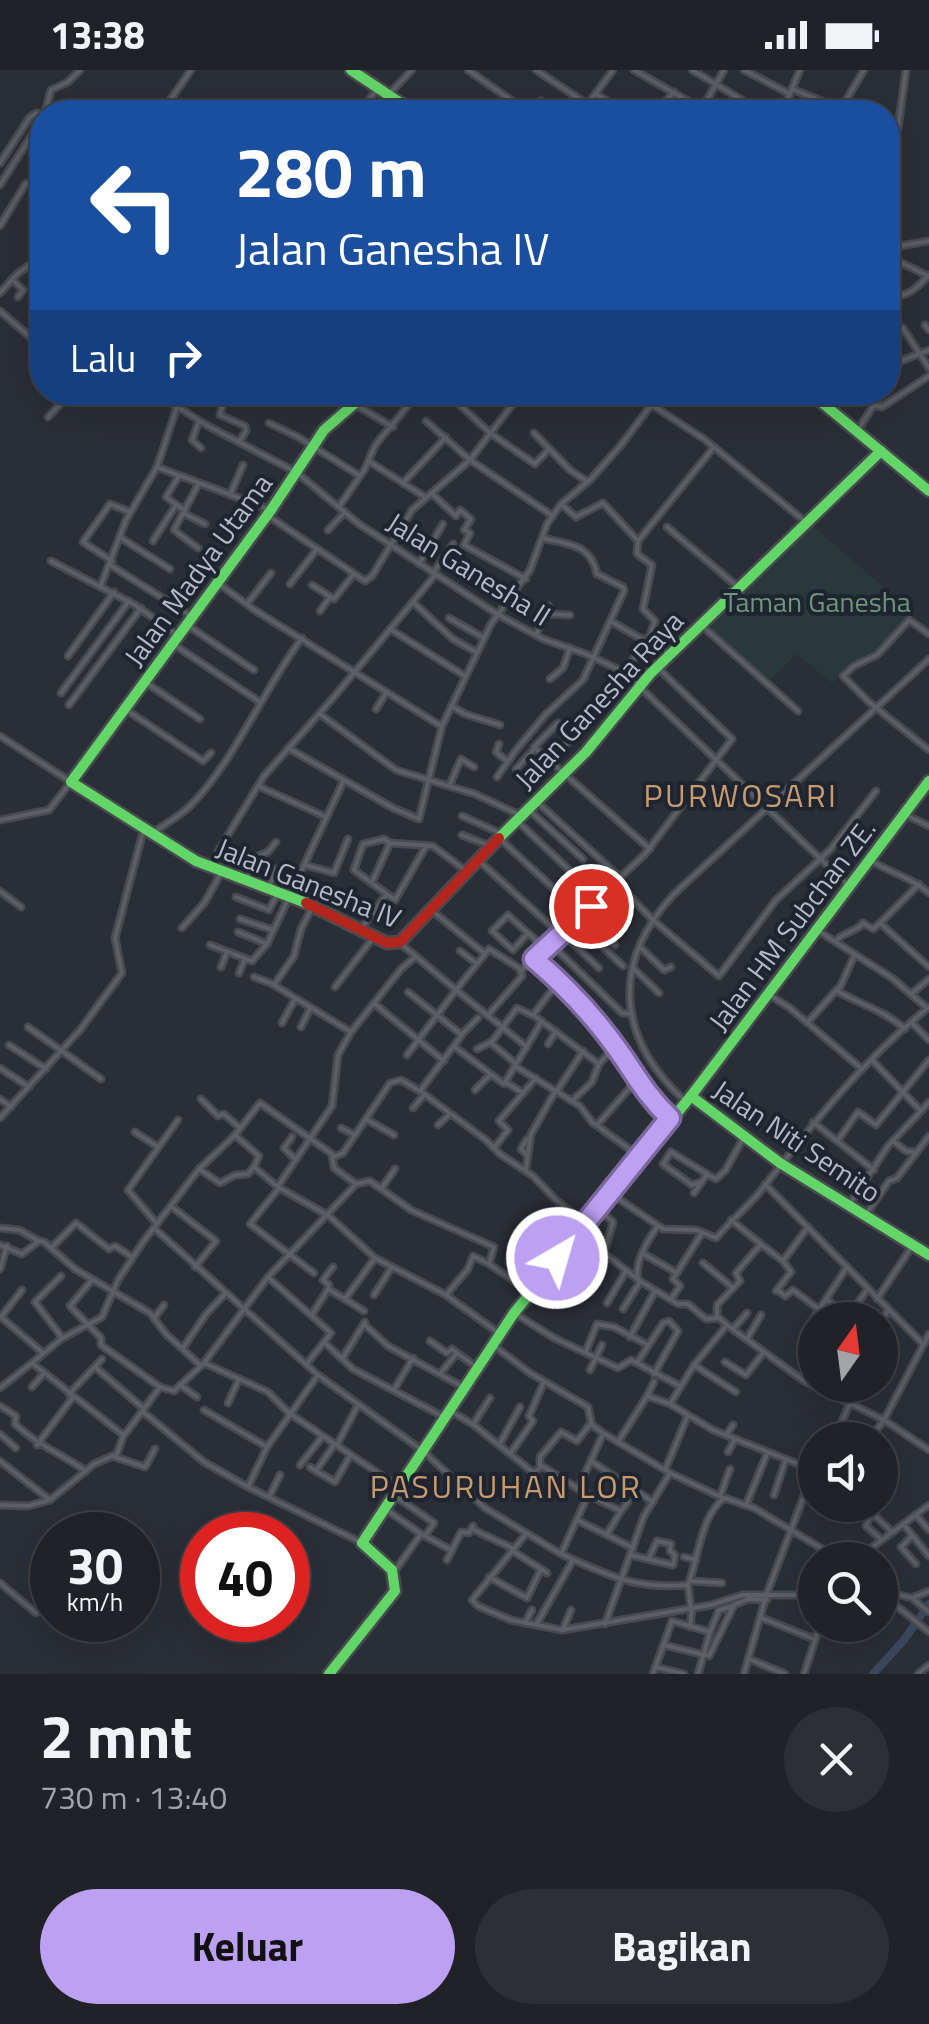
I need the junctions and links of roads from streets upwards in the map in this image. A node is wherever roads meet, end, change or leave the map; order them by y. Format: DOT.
graph roads {
  1 [pos="80,70"];
  2 [pos="189,70"];
  3 [pos="412,70"];
  4 [pos="468,70"];
  5 [pos="536,70"];
  6 [pos="634,70"];
  7 [pos="692,70"];
  8 [pos="724,70"];
  9 [pos="744,70"];
  10 [pos="800,70"];
  11 [pos="864,70"];
  12 [pos="906,70"];
  13 [pos="353,71"];
  14 [pos="609,71"];
  15 [pos="715,86"];
  16 [pos="378,87"];
  17 [pos="791,91"];
  18 [pos="674,92"];
  19 [pos="596,93"];
  20 [pos="389,94"];
  21 [pos="49,100"];
  22 [pos="170,100"];
  23 [pos="369,100"];
  24 [pos="396,100"];
  25 [pos="512,100"];
  26 [pos="582,100"];
  27 [pos="591,100"];
  28 [pos="607,100"];
  29 [pos="667,100"];
  30 [pos="685,100"];
  31 [pos="707,100"];
  32 [pos="740,100"];
  33 [pos="787,100"];
  34 [pos="813,100"];
  35 [pos="846,100"];
  36 [pos="900,111"];
  37 [pos="30,117"];
  38 [pos="30,136"];
  39 [pos="0,149"];
  40 [pos="6,152"];
  41 [pos="0,163"];
  42 [pos="26,183"];
  43 [pos="0,185"];
  44 [pos="0,226"];
  45 [pos="929,241"];
  46 [pos="900,246"];
  47 [pos="900,262"];
  48 [pos="30,264"];
  49 [pos="929,276"];
  50 [pos="12,279"];
  51 [pos="0,293"];
  52 [pos="900,296"];
  53 [pos="18,297"];
  54 [pos="0,310"];
  55 [pos="900,331"];
  56 [pos="30,336"];
  57 [pos="929,350"];
  58 [pos="919,354"];
  59 [pos="900,361"];
  60 [pos="929,368"];
  61 [pos="929,376"];
  62 [pos="900,396"];
  63 [pos="60,405"];
  64 [pos="174,405"];
  65 [pos="223,405"];
  66 [pos="353,405"];
  67 [pos="356,405"];
  68 [pos="407,405"];
  69 [pos="461,405"];
  70 [pos="512,405"];
  71 [pos="654,405"];
  72 [pos="825,405"];
  73 [pos="886,405"];
  74 [pos="876,406"];
  75 [pos="177,407"];
  76 [pos="48,417"];
  77 [pos="200,421"];
  78 [pos="426,421"];
  79 [pos="499,422"];
  80 [pos="269,423"];
  81 [pos="393,427"];
  82 [pos="507,427"];
  83 [pos="857,431"];
  84 [pos="490,432"];
  85 [pos="534,433"];
  86 [pos="446,438"];
  87 [pos="239,442"];
  88 [pos="312,446"];
  89 [pos="714,447"];
  90 [pos="202,448"];
  91 [pos="549,449"];
  92 [pos="880,451"];
  93 [pos="470,460"];
  94 [pos="370,462"];
  95 [pos="243,465"];
  96 [pos="157,467"];
  97 [pos="296,472"];
  98 [pos="179,476"];
  99 [pos="360,476"];
  100 [pos="588,482"];
  101 [pos="199,483"];
  102 [pos="404,483"];
  103 [pos="929,491"];
  104 [pos="428,495"];
  105 [pos="230,496"];
  106 [pos="560,504"];
  107 [pos="176,505"];
  108 [pos="339,506"];
  109 [pos="130,512"];
  110 [pos="184,512"];
  111 [pos="346,512"];
  112 [pos="269,513"];
  113 [pos="553,516"];
  114 [pos="807,522"];
  115 [pos="205,524"];
  116 [pos="443,524"];
  117 [pos="666,526"];
  118 [pos="328,530"];
  119 [pos="121,538"];
  120 [pos="542,538"];
  121 [pos="153,541"];
  122 [pos="638,542"];
  123 [pos="389,544"];
  124 [pos="453,544"];
  125 [pos="198,548"];
  126 [pos="317,550"];
  127 [pos="50,561"];
  128 [pos="111,563"];
  129 [pos="419,564"];
  130 [pos="170,569"];
  131 [pos="271,573"];
  132 [pos="434,574"];
  133 [pos="353,575"];
  134 [pos="526,580"];
  135 [pos="218,582"];
  136 [pos="290,584"];
  137 [pos="101,585"];
  138 [pos="312,585"];
  139 [pos="738,587"];
  140 [pos="114,592"];
  141 [pos="330,597"];
  142 [pos="128,602"];
  143 [pos="414,603"];
  144 [pos="247,604"];
  145 [pos="549,606"];
  146 [pos="141,608"];
  147 [pos="320,611"];
  148 [pos="497,614"];
  149 [pos="546,614"];
  150 [pos="570,615"];
  151 [pos="450,618"];
  152 [pos="190,621"];
  153 [pos="612,622"];
  154 [pos="700,624"];
  155 [pos="390,629"];
  156 [pos="929,634"];
  157 [pos="536,635"];
  158 [pos="301,638"];
  159 [pos="484,638"];
  160 [pos="647,639"];
  161 [pos="176,640"];
  162 [pos="570,648"];
  163 [pos="476,652"];
  164 [pos="670,655"];
  165 [pos="68,656"];
  166 [pos="596,658"];
  167 [pos="929,660"];
  168 [pos="657,668"];
  169 [pos="254,670"];
  170 [pos="356,671"];
  171 [pos="624,672"];
  172 [pos="465,676"];
  173 [pos="550,678"];
  174 [pos="145,682"];
  175 [pos="639,686"];
  176 [pos="61,693"];
  177 [pos="386,693"];
  178 [pos="257,700"];
  179 [pos="70,705"];
  180 [pos="451,706"];
  181 [pos="877,707"];
  182 [pos="376,709"];
  183 [pos="124,710"];
  184 [pos="798,711"];
  185 [pos="320,714"];
  186 [pos="200,719"];
  187 [pos="558,723"];
  188 [pos="500,725"];
  189 [pos="442,726"];
  190 [pos="584,728"];
  191 [pos="0,736"];
  192 [pos="498,744"];
  193 [pos="288,748"];
  194 [pos="536,748"];
  195 [pos="929,750"];
  196 [pos="211,753"];
  197 [pos="549,760"];
  198 [pos="717,760"];
  199 [pos="507,761"];
  200 [pos="474,766"];
  201 [pos="516,768"];
  202 [pos="564,773"];
  203 [pos="497,778"];
  204 [pos="344,780"];
  205 [pos="929,780"];
  206 [pos="72,782"];
  207 [pos="430,782"];
  208 [pos="450,784"];
  209 [pos="258,786"];
  210 [pos="876,791"];
  211 [pos="768,808"];
  212 [pos="526,811"];
  213 [pos="904,814"];
  214 [pos="462,816"];
  215 [pos="326,817"];
  216 [pos="0,820"];
  217 [pos="929,826"];
  218 [pos="148,831"];
  219 [pos="462,834"];
  220 [pos="348,839"];
  221 [pos="497,840"];
  222 [pos="276,842"];
  223 [pos="390,843"];
  224 [pos="426,846"];
  225 [pos="650,849"];
  226 [pos="823,858"];
  227 [pos="478,859"];
  228 [pos="583,859"];
  229 [pos="870,860"];
  230 [pos="305,865"];
  231 [pos="209,866"];
  232 [pos="276,869"];
  233 [pos="222,871"];
  234 [pos="466,871"];
  235 [pos="247,879"];
  236 [pos="618,880"];
  237 [pos="372,882"];
  238 [pos="919,884"];
  239 [pos="850,886"];
  240 [pos="274,888"];
  241 [pos="0,891"];
  242 [pos="929,893"];
  243 [pos="387,894"];
  244 [pos="291,895"];
  245 [pos="236,897"];
  246 [pos="600,898"];
  247 [pos="313,906"];
  248 [pos="20,907"];
  249 [pos="430,909"];
  250 [pos="581,915"];
  251 [pos="240,919"];
  252 [pos="653,920"];
  253 [pos="575,921"];
  254 [pos="880,923"];
  255 [pos="182,928"];
  256 [pos="273,930"];
  257 [pos="360,930"];
  258 [pos="818,930"];
  259 [pos="238,932"];
  260 [pos="528,933"];
  261 [pos="561,934"];
  262 [pos="373,938"];
  263 [pos="400,942"];
  264 [pos="836,942"];
  265 [pos="267,944"];
  266 [pos="615,945"];
  267 [pos="210,946"];
  268 [pos="548,946"];
  269 [pos="640,946"];
  270 [pos="460,951"];
  271 [pos="228,952"];
  272 [pos="484,953"];
  273 [pos="854,956"];
  274 [pos="414,958"];
  275 [pos="245,959"];
  276 [pos="534,959"];
  277 [pos="476,963"];
  278 [pos="623,966"];
  279 [pos="672,966"];
  280 [pos="221,967"];
  281 [pos="929,967"];
  282 [pos="599,968"];
  283 [pos="633,968"];
  284 [pos="520,970"];
  285 [pos="239,973"];
  286 [pos="254,978"];
  287 [pos="929,978"];
  288 [pos="558,982"];
  289 [pos="274,985"];
  290 [pos="335,987"];
  291 [pos="456,990"];
  292 [pos="837,990"];
  293 [pos="408,992"];
  294 [pos="659,993"];
  295 [pos="768,994"];
  296 [pos="911,994"];
  297 [pos="295,999"];
  298 [pos="375,1004"];
  299 [pos="310,1008"];
  300 [pos="928,1008"];
  301 [pos="632,1014"];
  302 [pos="532,1015"];
  303 [pos="438,1016"];
  304 [pos="488,1016"];
  305 [pos="478,1018"];
  306 [pos="542,1021"];
  307 [pos="282,1022"];
  308 [pos="912,1023"];
  309 [pos="807,1024"];
  310 [pos="301,1026"];
  311 [pos="501,1026"];
  312 [pos="28,1027"];
  313 [pos="905,1029"];
  314 [pos="556,1030"];
  315 [pos="351,1032"];
  316 [pos="462,1034"];
  317 [pos="419,1039"];
  318 [pos="929,1040"];
  319 [pos="491,1042"];
  320 [pos="548,1044"];
  321 [pos="9,1045"];
  322 [pos="527,1046"];
  323 [pos="614,1047"];
  324 [pos="455,1048"];
  325 [pos="478,1049"];
  326 [pos="62,1051"];
  327 [pos="583,1051"];
  328 [pos="407,1054"];
  329 [pos="444,1060"];
  330 [pos="872,1060"];
  331 [pos="929,1060"];
  332 [pos="599,1064"];
  333 [pos="516,1065"];
  334 [pos="0,1068"];
  335 [pos="46,1069"];
  336 [pos="862,1069"];
  337 [pos="490,1075"];
  338 [pos="101,1078"];
  339 [pos="536,1078"];
  340 [pos="636,1081"];
  341 [pos="505,1082"];
  342 [pos="29,1087"];
  343 [pos="475,1090"];
  344 [pos="556,1091"];
  345 [pos="904,1092"];
  346 [pos="422,1093"];
  347 [pos="524,1093"];
  348 [pos="688,1098"];
  349 [pos="0,1099"];
  350 [pos="201,1099"];
  351 [pos="572,1101"];
  352 [pos="929,1102"];
  353 [pos="11,1106"];
  354 [pos="413,1108"];
  355 [pos="921,1111"];
  356 [pos="450,1114"];
  357 [pos="0,1118"];
  358 [pos="670,1118"];
  359 [pos="366,1119"];
  360 [pos="178,1120"];
  361 [pos="813,1122"];
  362 [pos="438,1124"];
  363 [pos="596,1125"];
  364 [pos="240,1128"];
  365 [pos="342,1128"];
  366 [pos="134,1132"];
  367 [pos="355,1135"];
  368 [pos="394,1135"];
  369 [pos="235,1136"];
  370 [pos="929,1136"];
  371 [pos="292,1137"];
  372 [pos="744,1137"];
  373 [pos="312,1138"];
  374 [pos="838,1140"];
  375 [pos="893,1141"];
  376 [pos="158,1148"];
  377 [pos="494,1148"];
  378 [pos="916,1152"];
  379 [pos="639,1156"];
  380 [pos="334,1158"];
  381 [pos="297,1160"];
  382 [pos="780,1163"];
  383 [pos="254,1167"];
  384 [pos="395,1169"];
  385 [pos="199,1170"];
  386 [pos="526,1170"];
  387 [pos="874,1170"];
  388 [pos="707,1174"];
  389 [pos="702,1182"];
  390 [pos="356,1184"];
  391 [pos="766,1184"];
  392 [pos="279,1187"];
  393 [pos="381,1189"];
  394 [pos="610,1193"];
  395 [pos="694,1193"];
  396 [pos="848,1205"];
  397 [pos="171,1207"];
  398 [pos="597,1208"];
  399 [pos="329,1216"];
  400 [pos="865,1216"];
  401 [pos="731,1220"];
  402 [pos="584,1223"];
  403 [pos="156,1226"];
  404 [pos="216,1226"];
  405 [pos="658,1226"];
  406 [pos="808,1227"];
  407 [pos="0,1228"];
  408 [pos="702,1233"];
  409 [pos="210,1234"];
  410 [pos="39,1241"];
  411 [pos="761,1244"];
  412 [pos="0,1245"];
  413 [pos="914,1245"];
  414 [pos="7,1246"];
  415 [pos="51,1248"];
  416 [pos="603,1251"];
  417 [pos="642,1253"];
  418 [pos="291,1254"];
  419 [pos="929,1255"];
  420 [pos="132,1257"];
  421 [pos="375,1258"];
  422 [pos="784,1262"];
  423 [pos="489,1264"];
  424 [pos="703,1264"];
  425 [pos="195,1266"];
  426 [pos="333,1266"];
  427 [pos="847,1266"];
  428 [pos="392,1267"];
  429 [pos="730,1268"];
  430 [pos="0,1269"];
  431 [pos="626,1270"];
  432 [pos="587,1272"];
  433 [pos="314,1273"];
  434 [pos="677,1273"];
  435 [pos="736,1274"];
  436 [pos="61,1276"];
  437 [pos="268,1277"];
  438 [pos="93,1279"];
  439 [pos="638,1280"];
  440 [pos="733,1288"];
  441 [pos="328,1289"];
  442 [pos="867,1289"];
  443 [pos="22,1290"];
  444 [pos="113,1290"];
  445 [pos="655,1291"];
  446 [pos="530,1292"];
  447 [pos="226,1293"];
  448 [pos="374,1295"];
  449 [pos="446,1295"];
  450 [pos="345,1299"];
  451 [pos="877,1299"];
  452 [pos="671,1300"];
  453 [pos="826,1300"];
  454 [pos="809,1302"];
  455 [pos="829,1302"];
  456 [pos="858,1302"];
  457 [pos="880,1302"];
  458 [pos="607,1303"];
  459 [pos="164,1305"];
  460 [pos="623,1309"];
  461 [pos="242,1310"];
  462 [pos="364,1312"];
  463 [pos="514,1313"];
  464 [pos="747,1313"];
  465 [pos="311,1314"];
  466 [pos="761,1315"];
  467 [pos="155,1317"];
  468 [pos="717,1317"];
  469 [pos="898,1317"];
  470 [pos="87,1326"];
  471 [pos="730,1327"];
  472 [pos="500,1334"];
  473 [pos="630,1337"];
  474 [pos="62,1338"];
  475 [pos="747,1339"];
  476 [pos="927,1339"];
  477 [pos="324,1342"];
  478 [pos="430,1342"];
  479 [pos="493,1345"];
  480 [pos="648,1345"];
  481 [pos="602,1346"];
  482 [pos="182,1350"];
  483 [pos="705,1351"];
  484 [pos="457,1352"];
  485 [pos="585,1352"];
  486 [pos="764,1352"];
  487 [pos="43,1353"];
  488 [pos="714,1356"];
  489 [pos="413,1358"];
  490 [pos="596,1358"];
  491 [pos="102,1359"];
  492 [pos="342,1359"];
  493 [pos="725,1362"];
  494 [pos="32,1363"];
  495 [pos="636,1363"];
  496 [pos="203,1364"];
  497 [pos="307,1364"];
  498 [pos="694,1365"];
  499 [pos="95,1367"];
  500 [pos="477,1367"];
  501 [pos="590,1370"];
  502 [pos="44,1373"];
  503 [pos="798,1373"];
  504 [pos="440,1374"];
  505 [pos="654,1374"];
  506 [pos="318,1375"];
  507 [pos="239,1379"];
  508 [pos="544,1382"];
  509 [pos="654,1382"];
  510 [pos="180,1385"];
  511 [pos="680,1386"];
  512 [pos="160,1387"];
  513 [pos="463,1387"];
  514 [pos="0,1388"];
  515 [pos="32,1388"];
  516 [pos="394,1389"];
  517 [pos="736,1392"];
  518 [pos="71,1396"];
  519 [pos="647,1396"];
  520 [pos="197,1397"];
  521 [pos="490,1398"];
  522 [pos="228,1402"];
  523 [pos="847,1402"];
  524 [pos="670,1404"];
  525 [pos="850,1404"];
  526 [pos="358,1405"];
  527 [pos="0,1406"];
  528 [pos="142,1410"];
  529 [pos="204,1410"];
  530 [pos="288,1414"];
  531 [pos="446,1414"];
  532 [pos="688,1415"];
  533 [pos="529,1417"];
  534 [pos="884,1420"];
  535 [pos="842,1422"];
  536 [pos="592,1423"];
  537 [pos="474,1425"];
  538 [pos="734,1425"];
  539 [pos="603,1433"];
  540 [pos="0,1434"];
  541 [pos="124,1434"];
  542 [pos="726,1435"];
  543 [pos="322,1437"];
  544 [pos="735,1439"];
  545 [pos="618,1442"];
  546 [pos="36,1444"];
  547 [pos="498,1445"];
  548 [pos="335,1446"];
  549 [pos="16,1448"];
  550 [pos="267,1448"];
  551 [pos="155,1449"];
  552 [pos="355,1449"];
  553 [pos="929,1450"];
  554 [pos="422,1451"];
  555 [pos="728,1452"];
  556 [pos="768,1452"];
  557 [pos="510,1454"];
  558 [pos="112,1456"];
  559 [pos="350,1456"];
  560 [pos="786,1459"];
  561 [pos="0,1461"];
  562 [pos="591,1461"];
  563 [pos="798,1464"];
  564 [pos="300,1465"];
  565 [pos="540,1467"];
  566 [pos="730,1469"];
  567 [pos="86,1471"];
  568 [pos="668,1472"];
  569 [pos="280,1476"];
  570 [pos="248,1487"];
  571 [pos="578,1488"];
  572 [pos="394,1490"];
  573 [pos="774,1494"];
  574 [pos="588,1495"];
  575 [pos="270,1497"];
  576 [pos="722,1497"];
  577 [pos="50,1500"];
  578 [pos="628,1502"];
  579 [pos="652,1502"];
  580 [pos="746,1504"];
  581 [pos="0,1506"];
  582 [pos="929,1506"];
  583 [pos="384,1508"];
  584 [pos="798,1510"];
  585 [pos="621,1511"];
  586 [pos="917,1516"];
  587 [pos="577,1520"];
  588 [pos="868,1522"];
  589 [pos="881,1522"];
  590 [pos="434,1524"];
  591 [pos="904,1524"];
  592 [pos="441,1528"];
  593 [pos="790,1529"];
  594 [pos="929,1530"];
  595 [pos="892,1532"];
  596 [pos="526,1534"];
  597 [pos="607,1534"];
  598 [pos="423,1535"];
  599 [pos="912,1536"];
  600 [pos="880,1539"];
  601 [pos="364,1540"];
  602 [pos="811,1542"];
  603 [pos="876,1542"];
  604 [pos="633,1548"];
  605 [pos="512,1549"];
  606 [pos="452,1550"];
  607 [pos="561,1554"];
  608 [pos="630,1555"];
  609 [pos="684,1556"];
  610 [pos="929,1556"];
  611 [pos="649,1558"];
  612 [pos="447,1560"];
  613 [pos="573,1560"];
  614 [pos="696,1560"];
  615 [pos="916,1564"];
  616 [pos="541,1569"];
  617 [pos="394,1572"];
  618 [pos="547,1573"];
  619 [pos="488,1577"];
  620 [pos="619,1581"];
  621 [pos="0,1583"];
  622 [pos="689,1583"];
  623 [pos="722,1583"];
  624 [pos="929,1591"];
  625 [pos="898,1595"];
  626 [pos="798,1596"];
  627 [pos="768,1597"];
  628 [pos="911,1598"];
  629 [pos="733,1606"];
  630 [pos="30,1608"];
  631 [pos="900,1609"];
  632 [pos="532,1610"];
  633 [pos="572,1610"];
  634 [pos="692,1611"];
  635 [pos="929,1612"];
  636 [pos="762,1618"];
  637 [pos="524,1624"];
  638 [pos="605,1624"];
  639 [pos="534,1627"];
  640 [pos="690,1627"];
  641 [pos="562,1630"];
  642 [pos="710,1632"];
  643 [pos="798,1632"];
  644 [pos="928,1632"];
  645 [pos="813,1642"];
  646 [pos="664,1645"];
  647 [pos="703,1656"];
  648 [pos="749,1658"];
  649 [pos="929,1665"];
  650 [pos="655,1667"];
  651 [pos="329,1674"];
  652 [pos="653,1674"];
  653 [pos="684,1674"];
  654 [pos="698,1674"];
  655 [pos="744,1674"];
  656 [pos="785,1674"];
  657 [pos="804,1674"];
  658 [pos="918,1674"];
  1 -- 21 [label="street"];
  2 -- 22 [label="street"];
  3 -- 20 [label="street"];
  4 -- 25 [label="street"];
  5 -- 26 [label="street"];
  6 -- 18 [label="street"];
  7 -- 15 [label="street"];
  8 -- 15 [label="street"];
  9 -- 17 [label="street"];
  10 -- 17 [label="street"];
  11 -- 35 [label="street"];
  12 -- 36 [label="street"];
  13 -- 16 [label="street"];
  14 -- 19 [label="street"];
  15 -- 31 [label="street"];
  15 -- 32 [label="street"];
  16 -- 20 [label="street"];
  16 -- 23 [label="street"];
  17 -- 33 [label="street"];
  17 -- 34 [label="street"];
  18 -- 29 [label="street"];
  18 -- 30 [label="street"];
  19 -- 27 [label="street"];
  19 -- 28 [label="street"];
  20 -- 24 [label="street"];
  37 -- 40 [label="street"];
  38 -- 43 [label="street"];
  39 -- 40 [label="street"];
  40 -- 41 [label="street"];
  42 -- 44 [label="street"];
  45 -- 46 [label="street"];
  47 -- 49 [label="street"];
  48 -- 50 [label="street"];
  49 -- 52 [label="street"];
  50 -- 51 [label="street"];
  50 -- 53 [label="street"];
  54 -- 56 [label="street"];
  55 -- 58 [label="street"];
  57 -- 58 [label="street"];
  58 -- 59 [label="street"];
  58 -- 60 [label="street"];
  61 -- 62 [label="street"];
  63 -- 76 [label="street"];
  64 -- 75 [label="street"];
  65 -- 87 [label="street"];
  66 -- 88 [label="street, Jalan Madya Utama"];
  67 -- 81 [label="street"];
  68 -- 81 [label="street"];
  69 -- 84 [label="street"];
  70 -- 79 [label="street"];
  71 -- 89 [label="street"];
  71 -- 100 [label="street"];
  72 -- 83 [label="street"];
  73 -- 74 [label="street"];
  74 -- 83 [label="street"];
  75 -- 77 [label="street, Jalan Ganesha II"];
  75 -- 96 [label="street"];
  77 -- 87 [label="street, Jalan Ganesha II"];
  77 -- 90 [label="street"];
  78 -- 86 [label="street"];
  79 -- 82 [label="street"];
  79 -- 84 [label="street"];
  80 -- 88 [label="street"];
  81 -- 94 [label="street"];
  83 -- 92 [label="street"];
  84 -- 91 [label="street"];
  84 -- 93 [label="street"];
  85 -- 91 [label="street"];
  86 -- 93 [label="street"];
  86 -- 102 [label="street"];
  87 -- 97 [label="street, Jalan Ganesha II"];
  88 -- 97 [label="street, Jalan Madya Utama"];
  88 -- 99 [label="street"];
  89 -- 114 [label="street"];
  89 -- 122 [label="street"];
  91 -- 100 [label="street"];
  92 -- 103 [label="street"];
  92 -- 114 [label="street, Jalan Ganesha Raya"];
  93 -- 104 [label="street"];
  93 -- 113 [label="street"];
  94 -- 99 [label="street"];
  94 -- 102 [label="street"];
  95 -- 105 [label="street"];
  96 -- 98 [label="street"];
  96 -- 109 [label="street"];
  97 -- 108 [label="street, Jalan Ganesha II"];
  97 -- 112 [label="street, Jalan Madya Utama"];
  98 -- 101 [label="street"];
  98 -- 107 [label="street"];
  99 -- 108 [label="street"];
  100 -- 106 [label="street"];
  101 -- 105 [label="street"];
  101 -- 110 [label="street"];
  102 -- 104 [label="street"];
  104 -- 123 [label="street"];
  104 -- 134 [label="street"];
  105 -- 112 [label="street"];
  106 -- 113 [label="street"];
  106 -- 122 [label="street"];
  107 -- 110 [label="street"];
  107 -- 121 [label="street"];
  108 -- 111 [label="street, Jalan Ganesha II"];
  109 -- 119 [label="street"];
  109 -- 128 [label="street"];
  110 -- 115 [label="street"];
  110 -- 125 [label="street"];
  111 -- 118 [label="street"];
  111 -- 123 [label="street, Jalan Ganesha II"];
  112 -- 126 [label="street"];
  112 -- 135 [label="street, Jalan Madya Utama"];
  113 -- 120 [label="street"];
  114 -- 139 [label="street, Jalan Ganesha Raya"];
  116 -- 129 [label="street"];
  117 -- 139 [label="street"];
  119 -- 128 [label="street"];
  119 -- 130 [label="street"];
  120 -- 134 [label="street"];
  120 -- 153 [label="street"];
  122 -- 160 [label="street"];
  123 -- 129 [label="street, Jalan Ganesha II"];
  123 -- 133 [label="street"];
  124 -- 132 [label="street"];
  126 -- 133 [label="street"];
  126 -- 136 [label="street"];
  127 -- 137 [label="street"];
  128 -- 137 [label="street"];
  128 -- 152 [label="street"];
  129 -- 132 [label="street, Jalan Ganesha II"];
  131 -- 144 [label="street"];
  132 -- 143 [label="street"];
  132 -- 148 [label="street, Jalan Ganesha II"];
  133 -- 141 [label="street"];
  134 -- 148 [label="street"];
  135 -- 144 [label="street"];
  135 -- 152 [label="street, Jalan Madya Utama"];
  137 -- 140 [label="street"];
  138 -- 141 [label="street"];
  139 -- 154 [label="street, Jalan Ganesha Raya"];
  140 -- 142 [label="street"];
  140 -- 165 [label="street"];
  141 -- 147 [label="street"];
  142 -- 146 [label="street"];
  142 -- 176 [label="street"];
  143 -- 155 [label="street"];
  143 -- 163 [label="street"];
  144 -- 158 [label="street"];
  145 -- 149 [label="street"];
  146 -- 161 [label="street"];
  146 -- 179 [label="street"];
  148 -- 157 [label="street, Jalan Ganesha II"];
  148 -- 159 [label="street"];
  149 -- 150 [label="street"];
  149 -- 157 [label="street"];
  151 -- 159 [label="street"];
  152 -- 161 [label="street, Jalan Madya Utama"];
  152 -- 169 [label="street"];
  153 -- 160 [label="street"];
  153 -- 166 [label="street"];
  154 -- 164 [label="street, Jalan Ganesha Raya"];
  154 -- 184 [label="street"];
  155 -- 170 [label="street"];
  155 -- 172 [label="street"];
  156 -- 181 [label="street"];
  157 -- 162 [label="street, Jalan Ganesha II"];
  158 -- 170 [label="street"];
  158 -- 178 [label="street"];
  159 -- 163 [label="street"];
  160 -- 164 [label="street"];
  160 -- 171 [label="street"];
  161 -- 174 [label="street, Jalan Madya Utama"];
  161 -- 178 [label="street"];
  162 -- 166 [label="street, Jalan Ganesha II"];
  162 -- 173 [label="street"];
  163 -- 172 [label="street"];
  164 -- 168 [label="street, Jalan Ganesha Raya"];
  166 -- 171 [label="street, Jalan Ganesha II"];
  166 -- 199 [label="street"];
  167 -- 181 [label="street"];
  168 -- 175 [label="street, Jalan Ganesha Raya"];
  168 -- 198 [label="street"];
  170 -- 177 [label="street"];
  170 -- 185 [label="street"];
  171 -- 175 [label="street, Jalan Ganesha II"];
  172 -- 180 [label="street"];
  174 -- 183 [label="street, Jalan Madya Utama"];
  174 -- 186 [label="street"];
  175 -- 198 [label="street, Jalan Ganesha II"];
  175 -- 202 [label="street, Jalan Ganesha Raya"];
  177 -- 182 [label="street"];
  177 -- 189 [label="street"];
  178 -- 218 [label="street"];
  180 -- 188 [label="street"];
  180 -- 189 [label="street"];
  181 -- 195 [label="street"];
  181 -- 211 [label="street"];
  183 -- 196 [label="street"];
  183 -- 206 [label="street, Jalan Madya Utama"];
  185 -- 193 [label="street"];
  185 -- 207 [label="street"];
  187 -- 194 [label="street"];
  189 -- 207 [label="street"];
  190 -- 197 [label="street"];
  191 -- 206 [label="street"];
  192 -- 199 [label="street"];
  193 -- 204 [label="street"];
  193 -- 209 [label="street"];
  194 -- 197 [label="street"];
  194 -- 201 [label="street"];
  197 -- 202 [label="street"];
  198 -- 211 [label="street, Jalan Ganesha II"];
  198 -- 225 [label="street"];
  199 -- 203 [label="street"];
  200 -- 208 [label="street"];
  202 -- 212 [label="street, Jalan Ganesha Raya"];
  202 -- 225 [label="street"];
  204 -- 207 [label="street"];
  204 -- 215 [label="street"];
  205 -- 213 [label="street, Jalan HM Subchan ZE."];
  206 -- 216 [label="street"];
  206 -- 218 [label="street, Jalan Ganesha IV"];
  207 -- 208 [label="street"];
  208 -- 212 [label="street"];
  209 -- 215 [label="street"];
  209 -- 231 [label="street"];
  210 -- 226 [label="street"];
  211 -- 226 [label="street, Jalan Ganesha II"];
  211 -- 252 [label="street"];
  212 -- 221 [label="street, Jalan Ganesha Raya"];
  212 -- 228 [label="street"];
  212 -- 236 [label="street"];
  212 -- 246 [label="street"];
  213 -- 217 [label="street"];
  213 -- 229 [label="street, Jalan HM Subchan ZE."];
  214 -- 221 [label="street"];
  215 -- 230 [label="street"];
  218 -- 231 [label="street, Jalan Ganesha IV"];
  218 -- 326 [label="street"];
  219 -- 221 [label="street"];
  220 -- 230 [label="street"];
  221 -- 227 [label="street, Jalan Ganesha Raya"];
  221 -- 250 [label="street"];
  222 -- 235 [label="street"];
  223 -- 224 [label="street"];
  223 -- 237 [label="street"];
  223 -- 237 [label="street"];
  224 -- 234 [label="street"];
  224 -- 243 [label="street"];
  225 -- 236 [label="street"];
  226 -- 239 [label="street, Jalan Ganesha II"];
  226 -- 252 [label="street"];
  227 -- 234 [label="street, Jalan Ganesha Raya"];
  227 -- 261 [label="street"];
  229 -- 238 [label="street"];
  229 -- 239 [label="street, Jalan HM Subchan ZE."];
  230 -- 244 [label="street"];
  231 -- 233 [label="street, Jalan Ganesha IV"];
  232 -- 240 [label="street"];
  233 -- 235 [label="street, Jalan Ganesha IV"];
  233 -- 255 [label="street"];
  234 -- 249 [label="street, Jalan Ganesha Raya"];
  235 -- 240 [label="street, Jalan Ganesha IV"];
  236 -- 246 [label="street"];
  236 -- 252 [label="street"];
  237 -- 243 [label="street"];
  238 -- 242 [label="street"];
  238 -- 254 [label="street"];
  239 -- 258 [label="street, Jalan HM Subchan ZE."];
  240 -- 244 [label="street, Jalan Ganesha IV"];
  240 -- 245 [label="street"];
  241 -- 248 [label="street"];
  243 -- 257 [label="street"];
  244 -- 247 [label="street, Jalan Ganesha IV"];
  244 -- 256 [label="street"];
  246 -- 250 [label="street"];
  247 -- 257 [label="street, Jalan Ganesha IV"];
  247 -- 289 [label="street"];
  249 -- 263 [label="street, Jalan Ganesha Raya"];
  249 -- 272 [label="street"];
  250 -- 253 [label="street"];
  250 -- 266 [label="street"];
  251 -- 256 [label="street"];
  252 -- 269 [label="street"];
  253 -- 261 [label="street"];
  253 -- 278 [label="street"];
  254 -- 264 [label="street"];
  254 -- 281 [label="street"];
  256 -- 265 [label="street"];
  257 -- 262 [label="street, Jalan Ganesha IV"];
  258 -- 264 [label="street"];
  258 -- 295 [label="street, Jalan HM Subchan ZE."];
  259 -- 265 [label="street"];
  260 -- 260 [label="street"];
  260 -- 268 [label="street"];
  261 -- 268 [label="street"];
  261 -- 282 [label="street"];
  262 -- 263 [label="street, Jalan Ganesha IV"];
  262 -- 290 [label="street"];
  263 -- 274 [label="street, Jalan Ganesha IV"];
  264 -- 273 [label="street"];
  265 -- 275 [label="street"];
  267 -- 271 [label="street"];
  268 -- 276 [label="street"];
  268 -- 301 [label="street"];
  269 -- 279 [label="street"];
  269 -- 283 [label="street"];
  270 -- 277 [label="street"];
  271 -- 275 [label="street"];
  271 -- 280 [label="street"];
  272 -- 277 [label="street"];
  272 -- 284 [label="street"];
  273 -- 292 [label="street"];
  273 -- 296 [label="street"];
  274 -- 291 [label="street, Jalan Ganesha IV"];
  274 -- 298 [label="street"];
  275 -- 285 [label="street"];
  276 -- 284 [label="street"];
  276 -- 288 [label="street"];
  277 -- 291 [label="street"];
  283 -- 294 [label="street"];
  283 -- 301 [label="street"];
  284 -- 304 [label="street"];
  286 -- 289 [label="street"];
  287 -- 296 [label="street"];
  288 -- 302 [label="street"];
  288 -- 323 [label="street"];
  289 -- 297 [label="street"];
  291 -- 303 [label="street"];
  291 -- 304 [label="street, Jalan Ganesha IV"];
  292 -- 309 [label="street"];
  292 -- 313 [label="street"];
  293 -- 303 [label="street"];
  295 -- 309 [label="street"];
  295 -- 348 [label="street, Jalan HM Subchan ZE."];
  296 -- 300 [label="street"];
  297 -- 299 [label="street"];
  297 -- 307 [label="street"];
  298 -- 315 [label="street"];
  298 -- 317 [label="street"];
  299 -- 310 [label="street"];
  299 -- 315 [label="street"];
  300 -- 308 [label="street"];
  301 -- 348 [label="street"];
  302 -- 306 [label="street"];
  302 -- 311 [label="street"];
  303 -- 316 [label="street"];
  303 -- 317 [label="street"];
  304 -- 311 [label="street, Jalan Ganesha IV"];
  305 -- 316 [label="street"];
  306 -- 314 [label="street"];
  306 -- 322 [label="street"];
  308 -- 313 [label="street"];
  308 -- 318 [label="street"];
  309 -- 336 [label="street"];
  311 -- 319 [label="street"];
  311 -- 322 [label="street, Jalan Ganesha IV"];
  312 -- 326 [label="street"];
  313 -- 330 [label="street"];
  314 -- 320 [label="street"];
  314 -- 327 [label="street"];
  315 -- 373 [label="street"];
  316 -- 324 [label="street"];
  317 -- 328 [label="street"];
  317 -- 329 [label="street"];
  319 -- 325 [label="street"];
  319 -- 333 [label="street"];
  321 -- 335 [label="street"];
  322 -- 333 [label="street"];
  323 -- 332 [label="street"];
  323 -- 340 [label="street"];
  324 -- 329 [label="street"];
  324 -- 337 [label="street"];
  326 -- 335 [label="street"];
  326 -- 338 [label="street"];
  327 -- 332 [label="street"];
  327 -- 344 [label="street"];
  329 -- 346 [label="street"];
  330 -- 336 [label="street"];
  330 -- 345 [label="street"];
  331 -- 345 [label="street"];
  332 -- 351 [label="street"];
  333 -- 339 [label="street"];
  333 -- 341 [label="street"];
  334 -- 342 [label="street"];
  335 -- 342 [label="street"];
  336 -- 361 [label="street"];
  337 -- 341 [label="street"];
  337 -- 343 [label="street"];
  339 -- 344 [label="street"];
  339 -- 347 [label="street"];
  340 -- 358 [label="street"];
  340 -- 363 [label="street"];
  341 -- 347 [label="street"];
  342 -- 353 [label="street"];
  344 -- 351 [label="street"];
  344 -- 386 [label="street"];
  345 -- 355 [label="street"];
  345 -- 374 [label="street"];
  346 -- 354 [label="street"];
  346 -- 356 [label="street"];
  346 -- 359 [label="street"];
  347 -- 377 [label="street"];
  348 -- 358 [label="street, Jalan HM Subchan ZE."];
  348 -- 372 [label="street, Jalan Niti Semito"];
  349 -- 353 [label="street"];
  350 -- 364 [label="street"];
  351 -- 363 [label="street"];
  352 -- 355 [label="street"];
  353 -- 357 [label="street"];
  355 -- 375 [label="street"];
  356 -- 362 [label="street"];
  356 -- 377 [label="street"];
  358 -- 379 [label="street, Jalan HM Subchan ZE."];
  359 -- 367 [label="street"];
  359 -- 368 [label="street"];
  360 -- 376 [label="street"];
  361 -- 374 [label="street"];
  361 -- 382 [label="street"];
  363 -- 379 [label="street"];
  364 -- 369 [label="street"];
  364 -- 373 [label="street"];
  365 -- 367 [label="street"];
  366 -- 376 [label="street"];
  367 -- 380 [label="street"];
  369 -- 383 [label="street"];
  369 -- 385 [label="street"];
  370 -- 378 [label="street"];
  371 -- 381 [label="street"];
  372 -- 382 [label="street, Jalan Niti Semito"];
  372 -- 388 [label="street"];
  373 -- 380 [label="street"];
  373 -- 381 [label="street"];
  374 -- 387 [label="street"];
  375 -- 378 [label="street"];
  375 -- 387 [label="street"];
  376 -- 403 [label="street"];
  377 -- 386 [label="street"];
  378 -- 400 [label="street"];
  379 -- 394 [label="street, Jalan HM Subchan ZE."];
  380 -- 390 [label="street"];
  381 -- 392 [label="street"];
  382 -- 391 [label="street"];
  382 -- 396 [label="street, Jalan Niti Semito"];
  383 -- 385 [label="street"];
  383 -- 392 [label="street"];
  384 -- 393 [label="street"];
  385 -- 397 [label="street"];
  386 -- 402 [label="street"];
  387 -- 396 [label="street"];
  388 -- 389 [label="street"];
  388 -- 389 [label="street"];
  389 -- 395 [label="street"];
  390 -- 393 [label="street"];
  390 -- 399 [label="street"];
  391 -- 401 [label="street"];
  391 -- 406 [label="street"];
  392 -- 399 [label="street"];
  392 -- 418 [label="street"];
  393 -- 423 [label="street"];
  394 -- 398 [label="street, Jalan HM Subchan ZE."];
  394 -- 405 [label="street"];
  396 -- 400 [label="street, Jalan Niti Semito"];
  397 -- 403 [label="street"];
  397 -- 409 [label="street"];
  398 -- 402 [label="street, Jalan HM Subchan ZE."];
  398 -- 416 [label="street"];
  399 -- 418 [label="street"];
  399 -- 421 [label="street"];
  400 -- 413 [label="street, Jalan Niti Semito"];
  401 -- 408 [label="street"];
  401 -- 411 [label="street"];
  402 -- 446 [label="street, Jalan HM Subchan ZE."];
  403 -- 420 [label="street"];
  403 -- 425 [label="street"];
  404 -- 409 [label="street"];
  405 -- 408 [label="street"];
  405 -- 417 [label="street"];
  406 -- 422 [label="street"];
  406 -- 427 [label="street"];
  407 -- 410 [label="street"];
  408 -- 434 [label="street"];
  409 -- 425 [label="street"];
  410 -- 414 [label="street"];
  410 -- 415 [label="street"];
  411 -- 422 [label="street"];
  411 -- 435 [label="street"];
  412 -- 414 [label="street"];
  413 -- 419 [label="street, Jalan Niti Semito"];
  413 -- 451 [label="street"];
  414 -- 430 [label="street"];
  415 -- 420 [label="street"];
  415 -- 438 [label="street"];
  416 -- 431 [label="street"];
  416 -- 432 [label="street"];
  417 -- 434 [label="street"];
  417 -- 439 [label="street"];
  418 -- 433 [label="street"];
  418 -- 437 [label="street"];
  420 -- 444 [label="street"];
  421 -- 428 [label="street"];
  421 -- 450 [label="street"];
  422 -- 454 [label="street"];
  423 -- 446 [label="street"];
  423 -- 449 [label="street"];
  424 -- 440 [label="street"];
  425 -- 447 [label="street"];
  426 -- 441 [label="street"];
  427 -- 442 [label="street"];
  427 -- 453 [label="street"];
  428 -- 448 [label="street"];
  428 -- 449 [label="street"];
  429 -- 435 [label="street"];
  431 -- 439 [label="street"];
  431 -- 458 [label="street"];
  434 -- 452 [label="street"];
  435 -- 440 [label="street"];
  436 -- 474 [label="street"];
  437 -- 461 [label="street"];
  437 -- 465 [label="street"];
  438 -- 444 [label="street"];
  438 -- 470 [label="street"];
  439 -- 445 [label="street"];
  439 -- 460 [label="street"];
  440 -- 468 [label="street"];
  441 -- 450 [label="street"];
  441 -- 465 [label="street"];
  442 -- 451 [label="street"];
  442 -- 456 [label="street"];
  443 -- 487 [label="street"];
  444 -- 467 [label="street"];
  444 -- 470 [label="street"];
  445 -- 452 [label="street"];
  445 -- 473 [label="street"];
  446 -- 463 [label="street, Jalan HM Subchan ZE."];
  447 -- 461 [label="street"];
  447 -- 482 [label="street"];
  449 -- 472 [label="street"];
  450 -- 462 [label="street"];
  451 -- 457 [label="street"];
  452 -- 468 [label="street"];
  453 -- 455 [label="street"];
  459 -- 467 [label="street"];
  461 -- 496 [label="street"];
  461 -- 497 [label="street"];
  463 -- 472 [label="street, Jalan HM Subchan ZE."];
  463 -- 485 [label="street"];
  464 -- 471 [label="street"];
  465 -- 477 [label="street"];
  466 -- 475 [label="street"];
  467 -- 482 [label="street"];
  468 -- 471 [label="street"];
  469 -- 476 [label="street"];
  470 -- 474 [label="street"];
  470 -- 512 [label="street"];
  471 -- 475 [label="street"];
  471 -- 483 [label="street"];
  472 -- 479 [label="street, Jalan HM Subchan ZE."];
  473 -- 480 [label="street"];
  473 -- 485 [label="street"];
  474 -- 487 [label="street"];
  475 -- 486 [label="street"];
  476 -- 534 [label="street"];
  477 -- 492 [label="street"];
  477 -- 497 [label="street"];
  478 -- 484 [label="street"];
  479 -- 500 [label="street, Jalan HM Subchan ZE."];
  479 -- 508 [label="street"];
  480 -- 495 [label="street"];
  480 -- 505 [label="street"];
  481 -- 490 [label="street"];
  482 -- 496 [label="street"];
  483 -- 488 [label="street"];
  483 -- 498 [label="street"];
  484 -- 500 [label="street"];
  484 -- 504 [label="street"];
  485 -- 490 [label="street"];
  486 -- 493 [label="street"];
  486 -- 503 [label="street"];
  487 -- 494 [label="street"];
  489 -- 492 [label="street"];
  489 -- 504 [label="street"];
  489 -- 516 [label="street"];
  490 -- 495 [label="street"];
  490 -- 501 [label="street"];
  491 -- 499 [label="street"];
  492 -- 516 [label="street"];
  494 -- 502 [label="street"];
  494 -- 514 [label="street"];
  495 -- 505 [label="street"];
  496 -- 507 [label="street"];
  496 -- 510 [label="street"];
  497 -- 506 [label="street"];
  498 -- 511 [label="street"];
  498 -- 517 [label="street"];
  499 -- 518 [label="street"];
  499 -- 528 [label="street"];
  500 -- 513 [label="street, Jalan HM Subchan ZE."];
  502 -- 515 [label="street"];
  502 -- 518 [label="street"];
  504 -- 513 [label="street"];
  505 -- 511 [label="street"];
  506 -- 526 [label="street"];
  506 -- 530 [label="street"];
  507 -- 522 [label="street"];
  507 -- 530 [label="street"];
  508 -- 533 [label="street"];
  508 -- 536 [label="street"];
  509 -- 519 [label="street"];
  510 -- 512 [label="street"];
  510 -- 520 [label="street"];
  511 -- 524 [label="street"];
  512 -- 528 [label="street"];
  513 -- 531 [label="street, Jalan HM Subchan ZE."];
  516 -- 531 [label="street"];
  518 -- 541 [label="street"];
  518 -- 546 [label="street"];
  519 -- 524 [label="street"];
  519 -- 545 [label="street"];
  521 -- 537 [label="street"];
  523 -- 525 [label="street"];
  524 -- 532 [label="street"];
  525 -- 534 [label="street"];
  525 -- 535 [label="street"];
  526 -- 548 [label="street"];
  526 -- 554 [label="street"];
  527 -- 546 [label="street"];
  528 -- 541 [label="street"];
  528 -- 570 [label="street"];
  529 -- 550 [label="street"];
  530 -- 543 [label="street"];
  530 -- 550 [label="street"];
  531 -- 537 [label="street"];
  531 -- 554 [label="street, Jalan HM Subchan ZE."];
  532 -- 542 [label="street"];
  532 -- 568 [label="street"];
  533 -- 547 [label="street"];
  533 -- 557 [label="street"];
  534 -- 553 [label="street"];
  536 -- 539 [label="street"];
  536 -- 565 [label="street"];
  537 -- 547 [label="street"];
  538 -- 542 [label="street"];
  539 -- 545 [label="street"];
  539 -- 562 [label="street"];
  540 -- 549 [label="street"];
  541 -- 558 [label="street"];
  542 -- 544 [label="street"];
  543 -- 548 [label="street"];
  543 -- 564 [label="street"];
  544 -- 555 [label="street"];
  544 -- 556 [label="street"];
  545 -- 568 [label="street"];
  546 -- 567 [label="street"];
  547 -- 557 [label="street"];
  548 -- 559 [label="street"];
  548 -- 559 [label="street"];
  550 -- 570 [label="street"];
  551 -- 558 [label="street"];
  552 -- 559 [label="street"];
  554 -- 572 [label="street, Jalan HM Subchan ZE."];
  554 -- 596 [label="street"];
  556 -- 560 [label="street"];
  556 -- 580 [label="street"];
  557 -- 565 [label="street"];
  558 -- 567 [label="street"];
  559 -- 572 [label="street"];
  560 -- 563 [label="street"];
  560 -- 573 [label="street"];
  561 -- 577 [label="street"];
  562 -- 571 [label="street"];
  562 -- 579 [label="street"];
  565 -- 571 [label="street"];
  566 -- 576 [label="street"];
  567 -- 577 [label="street"];
  568 -- 576 [label="street"];
  568 -- 579 [label="street"];
  569 -- 575 [label="street"];
  570 -- 575 [label="street"];
  571 -- 574 [label="street"];
  572 -- 583 [label="street, Jalan HM Subchan ZE."];
  572 -- 590 [label="street"];
  574 -- 585 [label="street"];
  574 -- 587 [label="street"];
  575 -- 601 [label="street"];
  576 -- 580 [label="street"];
  576 -- 614 [label="street"];
  577 -- 581 [label="street"];
  578 -- 585 [label="street"];
  579 -- 604 [label="street"];
  580 -- 593 [label="street"];
  582 -- 586 [label="street"];
  583 -- 598 [label="street"];
  583 -- 601 [label="street, Jalan HM Subchan ZE."];
  584 -- 593 [label="street"];
  585 -- 597 [label="street"];
  586 -- 591 [label="street"];
  586 -- 594 [label="street"];
  587 -- 597 [label="street"];
  587 -- 607 [label="street"];
  588 -- 600 [label="street"];
  589 -- 595 [label="street"];
  590 -- 592 [label="street"];
  590 -- 598 [label="street"];
  591 -- 595 [label="street"];
  591 -- 599 [label="street"];
  593 -- 602 [label="street"];
  593 -- 627 [label="street"];
  595 -- 600 [label="street"];
  596 -- 605 [label="street"];
  596 -- 607 [label="street"];
  597 -- 604 [label="street"];
  598 -- 606 [label="street"];
  598 -- 617 [label="street"];
  599 -- 610 [label="street"];
  599 -- 615 [label="street"];
  600 -- 603 [label="street"];
  601 -- 617 [label="street"];
  604 -- 608 [label="street"];
  605 -- 606 [label="street"];
  605 -- 616 [label="street"];
  605 -- 619 [label="street"];
  606 -- 612 [label="street"];
  607 -- 613 [label="street"];
  608 -- 611 [label="street"];
  608 -- 620 [label="street"];
  609 -- 614 [label="street"];
  611 -- 611 [label="street"];
  613 -- 620 [label="street"];
  613 -- 639 [label="street"];
  614 -- 622 [label="street"];
  616 -- 618 [label="street"];
  616 -- 619 [label="street"];
  617 -- 651 [label="street"];
  619 -- 637 [label="street"];
  620 -- 622 [label="street"];
  620 -- 638 [label="street"];
  621 -- 630 [label="street"];
  622 -- 623 [label="street"];
  622 -- 634 [label="street"];
  624 -- 628 [label="street"];
  625 -- 628 [label="street"];
  626 -- 627 [label="street"];
  627 -- 629 [label="street"];
  627 -- 634 [label="street"];
  627 -- 636 [label="street"];
  628 -- 631 [label="street"];
  628 -- 635 [label="street"];
  629 -- 642 [label="street"];
  629 -- 647 [label="street"];
  631 -- 644 [label="street"];
  632 -- 637 [label="street"];
  633 -- 641 [label="street"];
  634 -- 638 [label="street"];
  634 -- 640 [label="street"];
  636 -- 643 [label="street"];
  636 -- 648 [label="street"];
  637 -- 639 [label="street"];
  638 -- 641 [label="street"];
  639 -- 641 [label="street"];
  640 -- 642 [label="street"];
  640 -- 646 [label="street"];
  642 -- 647 [label="street"];
  645 -- 657 [label="street"];
  646 -- 647 [label="street"];
  646 -- 650 [label="street"];
  647 -- 654 [label="street"];
  648 -- 655 [label="street"];
  648 -- 656 [label="street"];
  649 -- 658 [label="street"];
  650 -- 652 [label="street"];
  650 -- 653 [label="street"];
}
